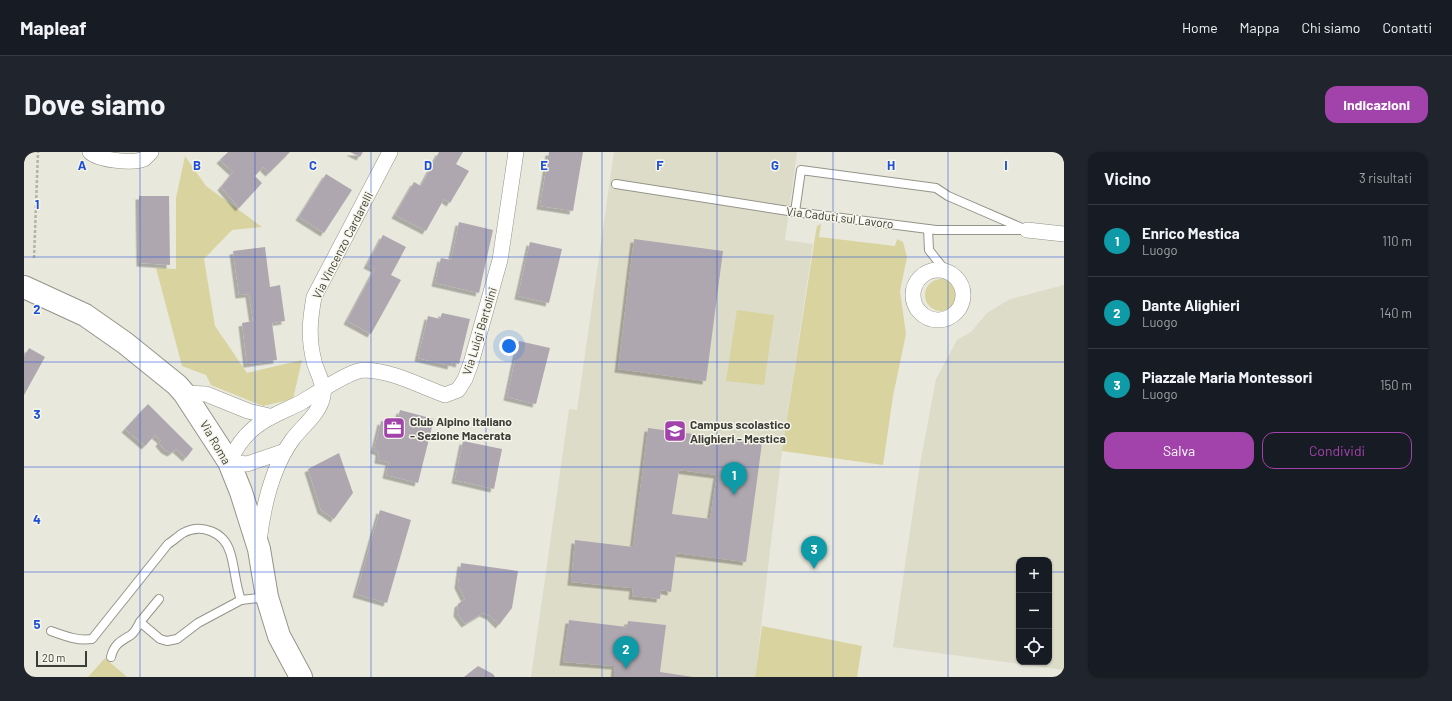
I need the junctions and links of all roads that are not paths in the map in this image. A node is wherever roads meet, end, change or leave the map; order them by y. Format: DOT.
graph roads {
  1 [pos="90,152"];
  2 [pos="151,152"];
  3 [pos="390,152"];
  4 [pos="516,152"];
  5 [pos="616,184"];
  6 [pos="795,212"];
  7 [pos="928,229"];
  8 [pos="1026,230"];
  9 [pos="1064,234"];
  10 [pos="944,269"];
  11 [pos="24,288"];
  12 [pos="323,388"];
  13 [pos="184,393"];
  14 [pos="269,416"];
  15 [pos="285,451"];
  16 [pos="228,462"];
  17 [pos="259,549"];
  18 [pos="267,597"];
  19 [pos="159,599"];
  20 [pos="241,600"];
  21 [pos="140,622"];
  22 [pos="51,631"];
  23 [pos="111,657"];
  24 [pos="301,677"];
  1 -- 2 [label="street"];
  3 -- 12 [label="street, Via Vincenzo Cardarelli"];
  4 -- 12 [label="street, Via Luigi Bartolini"];
  5 -- 6 [label="lane, Via Caduti sul Lavoro"];
  6 -- 7 [label="lane, Via Caduti sul Lavoro"];
  6 -- 8 [label="lane"];
  7 -- 8 [label="lane, Via Caduti sul Lavoro"];
  7 -- 10 [label="lane"];
  8 -- 9 [label="street, Via Caduti sul Lavoro"];
  11 -- 13 [label="main road, Via Roma"];
  12 -- 14 [label="street, Via Luigi Bartolini"];
  12 -- 15 [label="street"];
  13 -- 14 [label="street"];
  13 -- 16 [label="main road, Via Roma"];
  14 -- 16 [label="street, Via Luigi Bartolini"];
  15 -- 16 [label="street"];
  15 -- 17 [label="street"];
  16 -- 17 [label="main road, Via Roma"];
  17 -- 18 [label="main road, Via Roma"];
  18 -- 20 [label="lane"];
  18 -- 24 [label="main road, Via Roma"];
  19 -- 21 [label="lane"];
  20 -- 21 [label="lane"];
  20 -- 22 [label="lane"];
  21 -- 23 [label="lane"];
}
